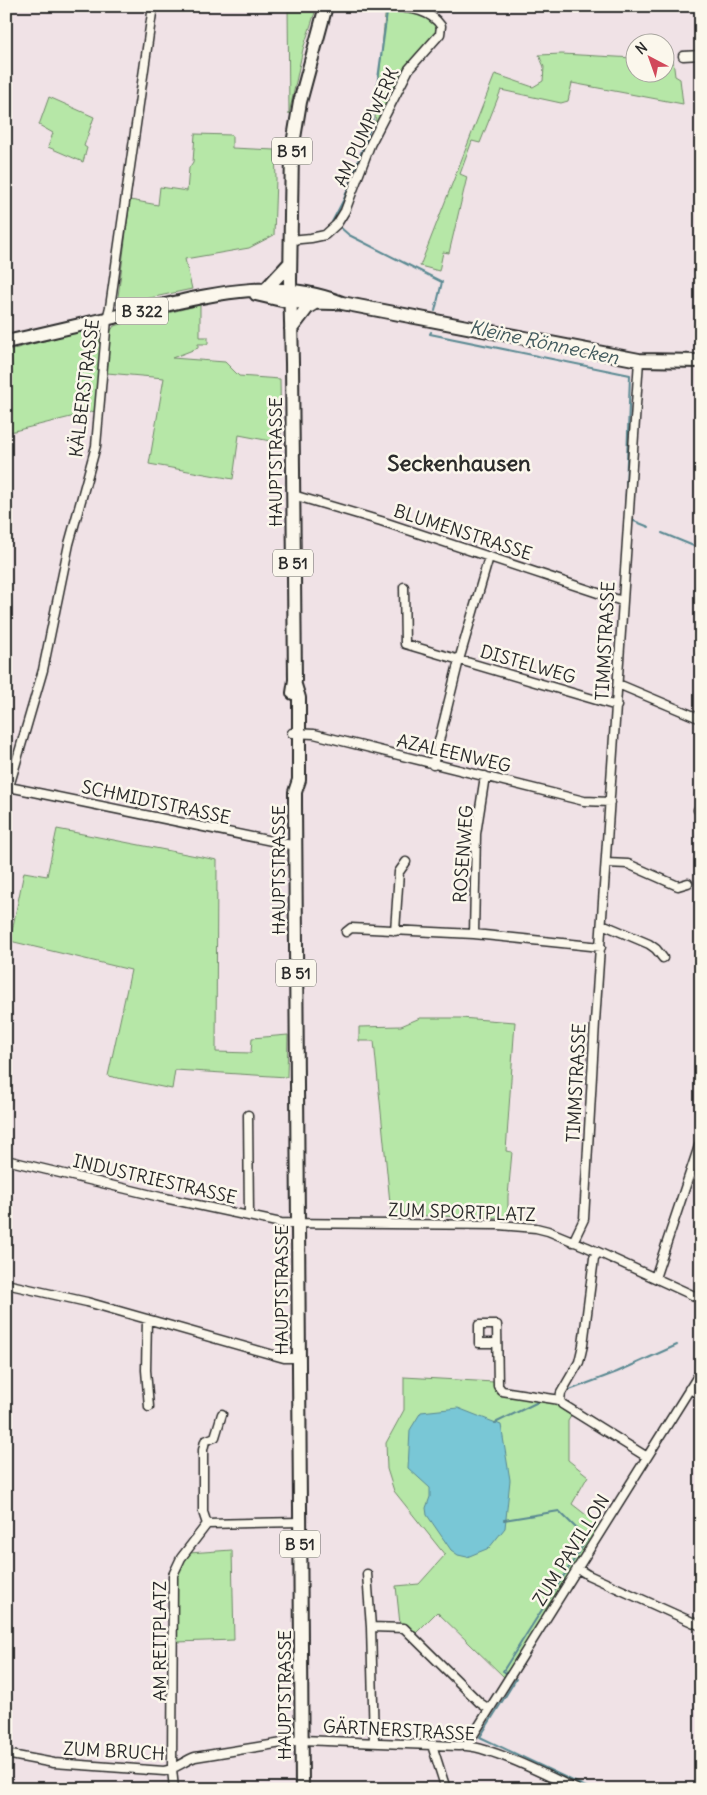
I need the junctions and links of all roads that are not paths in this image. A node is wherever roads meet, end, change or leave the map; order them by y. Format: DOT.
graph roads {
  1 [pos="153,6"];
  2 [pos="326,6"];
  3 [pos="390,6"];
  4 [pos="701,55"];
  5 [pos="683,56"];
  6 [pos="290,240"];
  7 [pos="290,263"];
  8 [pos="266,288"];
  9 [pos="290,289"];
  10 [pos="249,291"];
  11 [pos="290,302"];
  12 [pos="342,302"];
  13 [pos="315,303"];
  14 [pos="107,319"];
  15 [pos="291,329"];
  16 [pos="6,342"];
  17 [pos="639,360"];
  18 [pos="701,361"];
  19 [pos="293,495"];
  20 [pos="489,557"];
  21 [pos="404,587"];
  22 [pos="622,600"];
  23 [pos="459,660"];
  24 [pos="618,684"];
  25 [pos="617,706"];
  26 [pos="701,719"];
  27 [pos="295,733"];
  28 [pos="434,764"];
  29 [pos="485,776"];
  30 [pos="9,787"];
  31 [pos="6,797"];
  32 [pos="610,802"];
  33 [pos="296,846"];
  34 [pos="406,862"];
  35 [pos="606,863"];
  36 [pos="688,883"];
  37 [pos="602,924"];
  38 [pos="396,931"];
  39 [pos="346,932"];
  40 [pos="474,934"];
  41 [pos="601,948"];
  42 [pos="663,958"];
  43 [pos="248,1115"];
  44 [pos="701,1140"];
  45 [pos="6,1160"];
  46 [pos="249,1216"];
  47 [pos="298,1224"];
  48 [pos="573,1242"];
  49 [pos="598,1252"];
  50 [pos="655,1278"];
  51 [pos="6,1284"];
  52 [pos="701,1299"];
  53 [pos="147,1319"];
  54 [pos="497,1343"];
  55 [pos="299,1358"];
  56 [pos="701,1371"];
  57 [pos="689,1389"];
  58 [pos="701,1395"];
  59 [pos="560,1400"];
  60 [pos="149,1407"];
  61 [pos="222,1414"];
  62 [pos="646,1457"];
  63 [pos="300,1522"];
  64 [pos="207,1524"];
  65 [pos="577,1568"];
  66 [pos="366,1574"];
  67 [pos="701,1626"];
  68 [pos="371,1627"];
  69 [pos="489,1709"];
  70 [pos="301,1740"];
  71 [pos="374,1742"];
  72 [pos="432,1745"];
  73 [pos="467,1745"];
  74 [pos="11,1755"];
  75 [pos="172,1769"];
  76 [pos="174,1789"];
  77 [pos="302,1789"];
  78 [pos="446,1789"];
  79 [pos="576,1789"];
  1 -- 14 [label="street, KÄLBERSTRASSE"];
  2 -- 6 [label="main road, B 51"];
  3 -- 6 [label="street, AM PUMPWERK"];
  4 -- 5 [label="street"];
  6 -- 7 [label="main road, B 51"];
  7 -- 8 [label="main road"];
  7 -- 9 [label="main road, B 51"];
  8 -- 9 [label="main road, B 322"];
  8 -- 10 [label="main road, B 322"];
  9 -- 11 [label="main road, B 51"];
  9 -- 12 [label="main road, B 322"];
  10 -- 11 [label="main road, B 322"];
  10 -- 14 [label="main road, B 322"];
  11 -- 13 [label="main road, B 322"];
  11 -- 15 [label="main road, B 51"];
  12 -- 13 [label="main road, B 322"];
  12 -- 17 [label="main road, B 322"];
  13 -- 15 [label="main road"];
  14 -- 16 [label="main road, B 322"];
  14 -- 30 [label="street, KÄLBERSTRASSE"];
  15 -- 19 [label="main road, HAUPTSTRASSE / B 51"];
  17 -- 18 [label="main road, B 322"];
  17 -- 22 [label="street, TIMMSTRASSE"];
  19 -- 20 [label="street, BLUMENSTRASSE"];
  19 -- 27 [label="main road, HAUPTSTRASSE / B 51"];
  20 -- 22 [label="street, BLUMENSTRASSE"];
  20 -- 23 [label="street, DISTELWEG"];
  21 -- 23 [label="street, DISTELWEG"];
  22 -- 24 [label="street, TIMMSTRASSE"];
  23 -- 25 [label="street, DISTELWEG"];
  23 -- 28 [label="street, DISTELWEG"];
  24 -- 25 [label="street, TIMMSTRASSE"];
  24 -- 26 [label="street"];
  25 -- 32 [label="street, TIMMSTRASSE"];
  27 -- 28 [label="street, AZALEENWEG"];
  27 -- 33 [label="main road, HAUPTSTRASSE / B 51"];
  28 -- 29 [label="street, AZALEENWEG"];
  29 -- 32 [label="street, AZALEENWEG"];
  29 -- 40 [label="street, ROSENWEG"];
  30 -- 31 [label="street, KÄLBERSTRASSE"];
  30 -- 33 [label="street, SCHMIDTSTRASSE"];
  32 -- 35 [label="street, TIMMSTRASSE"];
  33 -- 47 [label="main road, HAUPTSTRASSE / B 51"];
  34 -- 38 [label="street"];
  35 -- 36 [label="street"];
  35 -- 37 [label="street, TIMMSTRASSE"];
  37 -- 41 [label="street, TIMMSTRASSE"];
  37 -- 42 [label="street"];
  38 -- 39 [label="street"];
  38 -- 40 [label="street"];
  40 -- 41 [label="street"];
  41 -- 48 [label="street, TIMMSTRASSE"];
  43 -- 46 [label="street"];
  44 -- 50 [label="street"];
  45 -- 46 [label="street, INDUSTRIESTRASSE"];
  46 -- 47 [label="street, INDUSTRIESTRASSE"];
  47 -- 48 [label="street, ZUM SPORTPLATZ"];
  47 -- 55 [label="main road, HAUPTSTRASSE / B 51"];
  48 -- 49 [label="street, ZUM SPORTPLATZ"];
  49 -- 50 [label="street, ZUM SPORTPLATZ"];
  49 -- 59 [label="street"];
  50 -- 52 [label="street, ZUM SPORTPLATZ"];
  51 -- 53 [label="street"];
  53 -- 55 [label="street"];
  53 -- 60 [label="street"];
  54 -- 59 [label="street"];
  55 -- 63 [label="main road, HAUPTSTRASSE / B 51"];
  56 -- 57 [label="street, ZUM PAVILLON"];
  57 -- 58 [label="street"];
  57 -- 62 [label="street, ZUM PAVILLON"];
  59 -- 62 [label="street"];
  61 -- 64 [label="street"];
  62 -- 65 [label="street, ZUM PAVILLON"];
  63 -- 64 [label="street"];
  63 -- 70 [label="main road, HAUPTSTRASSE / B 51"];
  64 -- 75 [label="street, AM REITPLATZ"];
  65 -- 67 [label="street"];
  65 -- 69 [label="street, ZUM PAVILLON"];
  66 -- 68 [label="street"];
  68 -- 69 [label="street"];
  68 -- 71 [label="street"];
  69 -- 73 [label="street, ZUM PAVILLON"];
  70 -- 71 [label="street, GÄRTNERSTRASSE"];
  70 -- 75 [label="street, ZUM BRUCH"];
  70 -- 77 [label="main road, HAUPTSTRASSE / B 51"];
  71 -- 72 [label="street, GÄRTNERSTRASSE"];
  72 -- 73 [label="street, GÄRTNERSTRASSE"];
  72 -- 78 [label="street"];
  73 -- 79 [label="street, GÄRTNERSTRASSE"];
  74 -- 75 [label="street, ZUM BRUCH"];
  75 -- 76 [label="street, AM REITPLATZ"];
}
